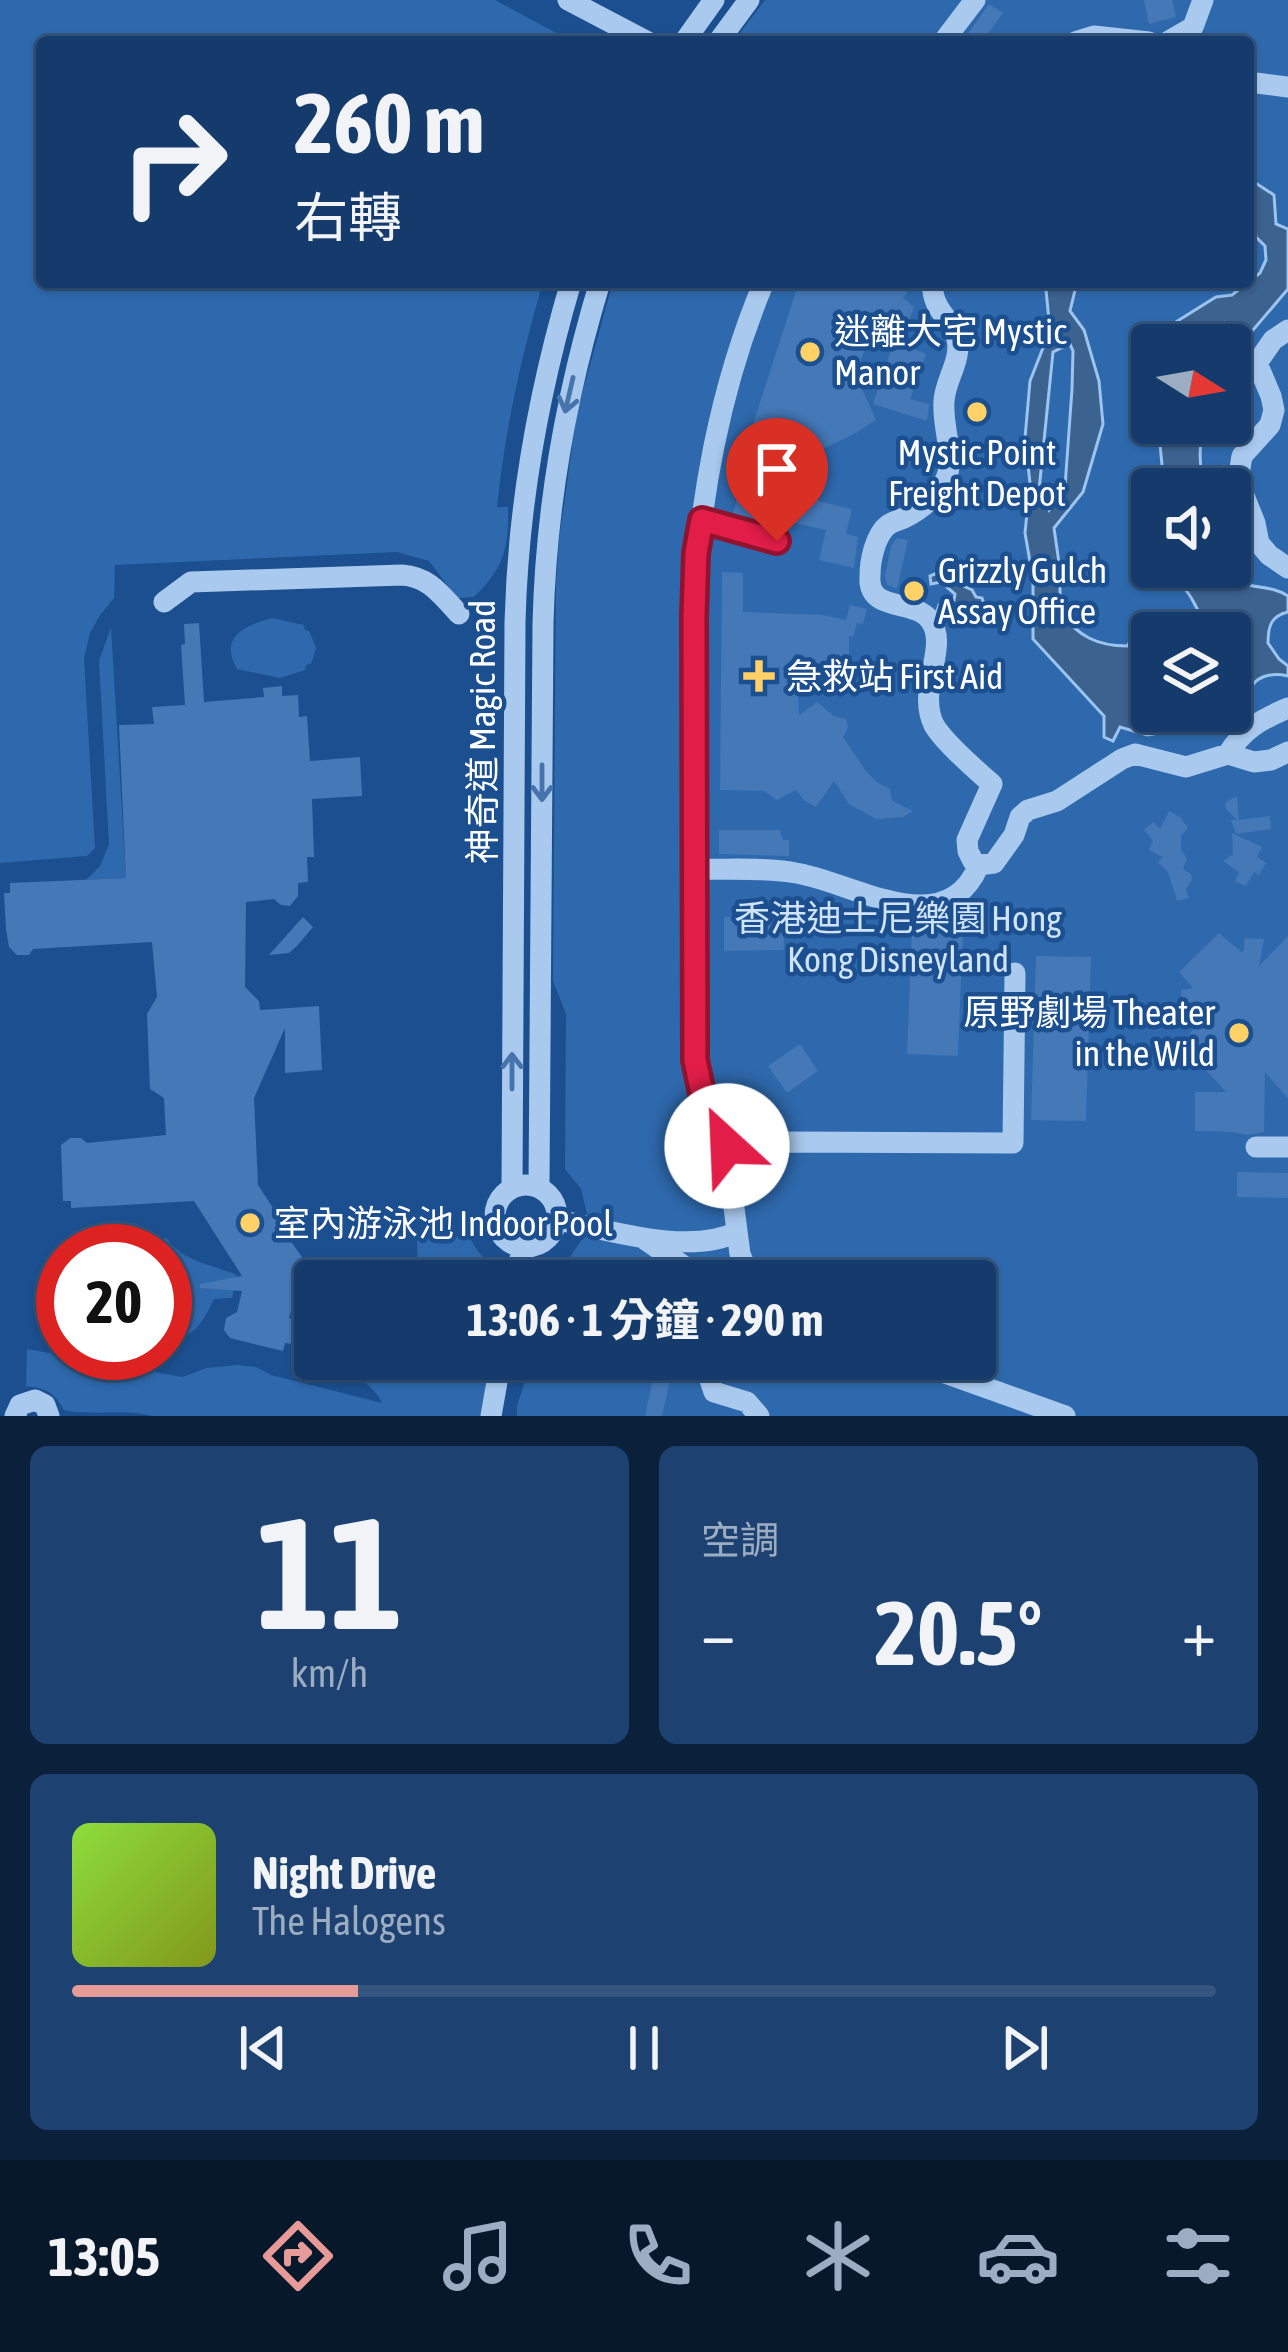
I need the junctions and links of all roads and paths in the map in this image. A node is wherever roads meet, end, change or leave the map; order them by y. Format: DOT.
graph roads {
  1 [pos="568,0"];
  2 [pos="714,0"];
  3 [pos="749,0"];
  4 [pos="974,0"];
  5 [pos="1203,1"];
  6 [pos="637,36"];
  7 [pos="688,36"];
  8 [pos="722,36"];
  9 [pos="947,36"];
  10 [pos="1177,36"];
  11 [pos="1254,83"];
  12 [pos="1288,87"];
  13 [pos="569,288"];
  14 [pos="598,288"];
  15 [pos="762,288"];
  16 [pos="933,288"];
  17 [pos="1288,330"];
  18 [pos="702,520"];
  19 [pos="777,541"];
  20 [pos="1288,568"];
  21 [pos="164,602"];
  22 [pos="459,614"];
  23 [pos="1288,708"];
  24 [pos="1288,752"];
  25 [pos="1228,754"];
  26 [pos="979,866"];
  27 [pos="694,869"];
  28 [pos="1015,973"];
  29 [pos="727,1146"];
  30 [pos="1256,1147"];
  31 [pos="1288,1147"];
  32 [pos="539,1187"];
  33 [pos="512,1188"];
  34 [pos="558,1220"];
  35 [pos="737,1232"];
  36 [pos="643,1237"];
  37 [pos="522,1247"];
  38 [pos="519,1260"];
  39 [pos="675,1260"];
  40 [pos="741,1260"];
  41 [pos="497,1380"];
  42 [pos="711,1380"];
  43 [pos="964,1380"];
  44 [pos="0,1411"];
  45 [pos="15,1415"];
  46 [pos="50,1416"];
  47 [pos="490,1416"];
  48 [pos="759,1416"];
  49 [pos="1064,1416"];
  1 -- 6 [label="street"];
  2 -- 7 [label="street"];
  3 -- 8 [label="street"];
  4 -- 9 [label="street"];
  5 -- 10 [label="street"];
  11 -- 12 [label="street"];
  33 -- 13 [label="street, 神奇道 Magic Road, one-way"];
  14 -- 32 [label="street, 神奇道 Magic Road, one-way"];
  15 -- 18 [label="street"];
  16 -- 26 [label="street"];
  17 -- 20 [label="street"];
  18 -- 19 [label="street"];
  18 -- 27 [label="street"];
  21 -- 22 [label="street"];
  23 -- 25 [label="street"];
  24 -- 25 [label="street"];
  25 -- 26 [label="street"];
  26 -- 27 [label="street"];
  27 -- 29 [label="street"];
  28 -- 29 [label="street"];
  29 -- 35 [label="street"];
  30 -- 31 [label="street"];
  32 -- 33 [label="street"];
  32 -- 34 [label="street"];
  33 -- 37 [label="street, 神奇道 Magic Road"];
  34 -- 36 [label="street"];
  34 -- 37 [label="street"];
  35 -- 36 [label="street"];
  35 -- 40 [label="street"];
  36 -- 39 [label="street"];
  37 -- 38 [label="street"];
  41 -- 47 [label="street"];
  42 -- 48 [label="street"];
  43 -- 49 [label="street"];
  44 -- 45 [label="street"];
  45 -- 46 [label="street"];
}
